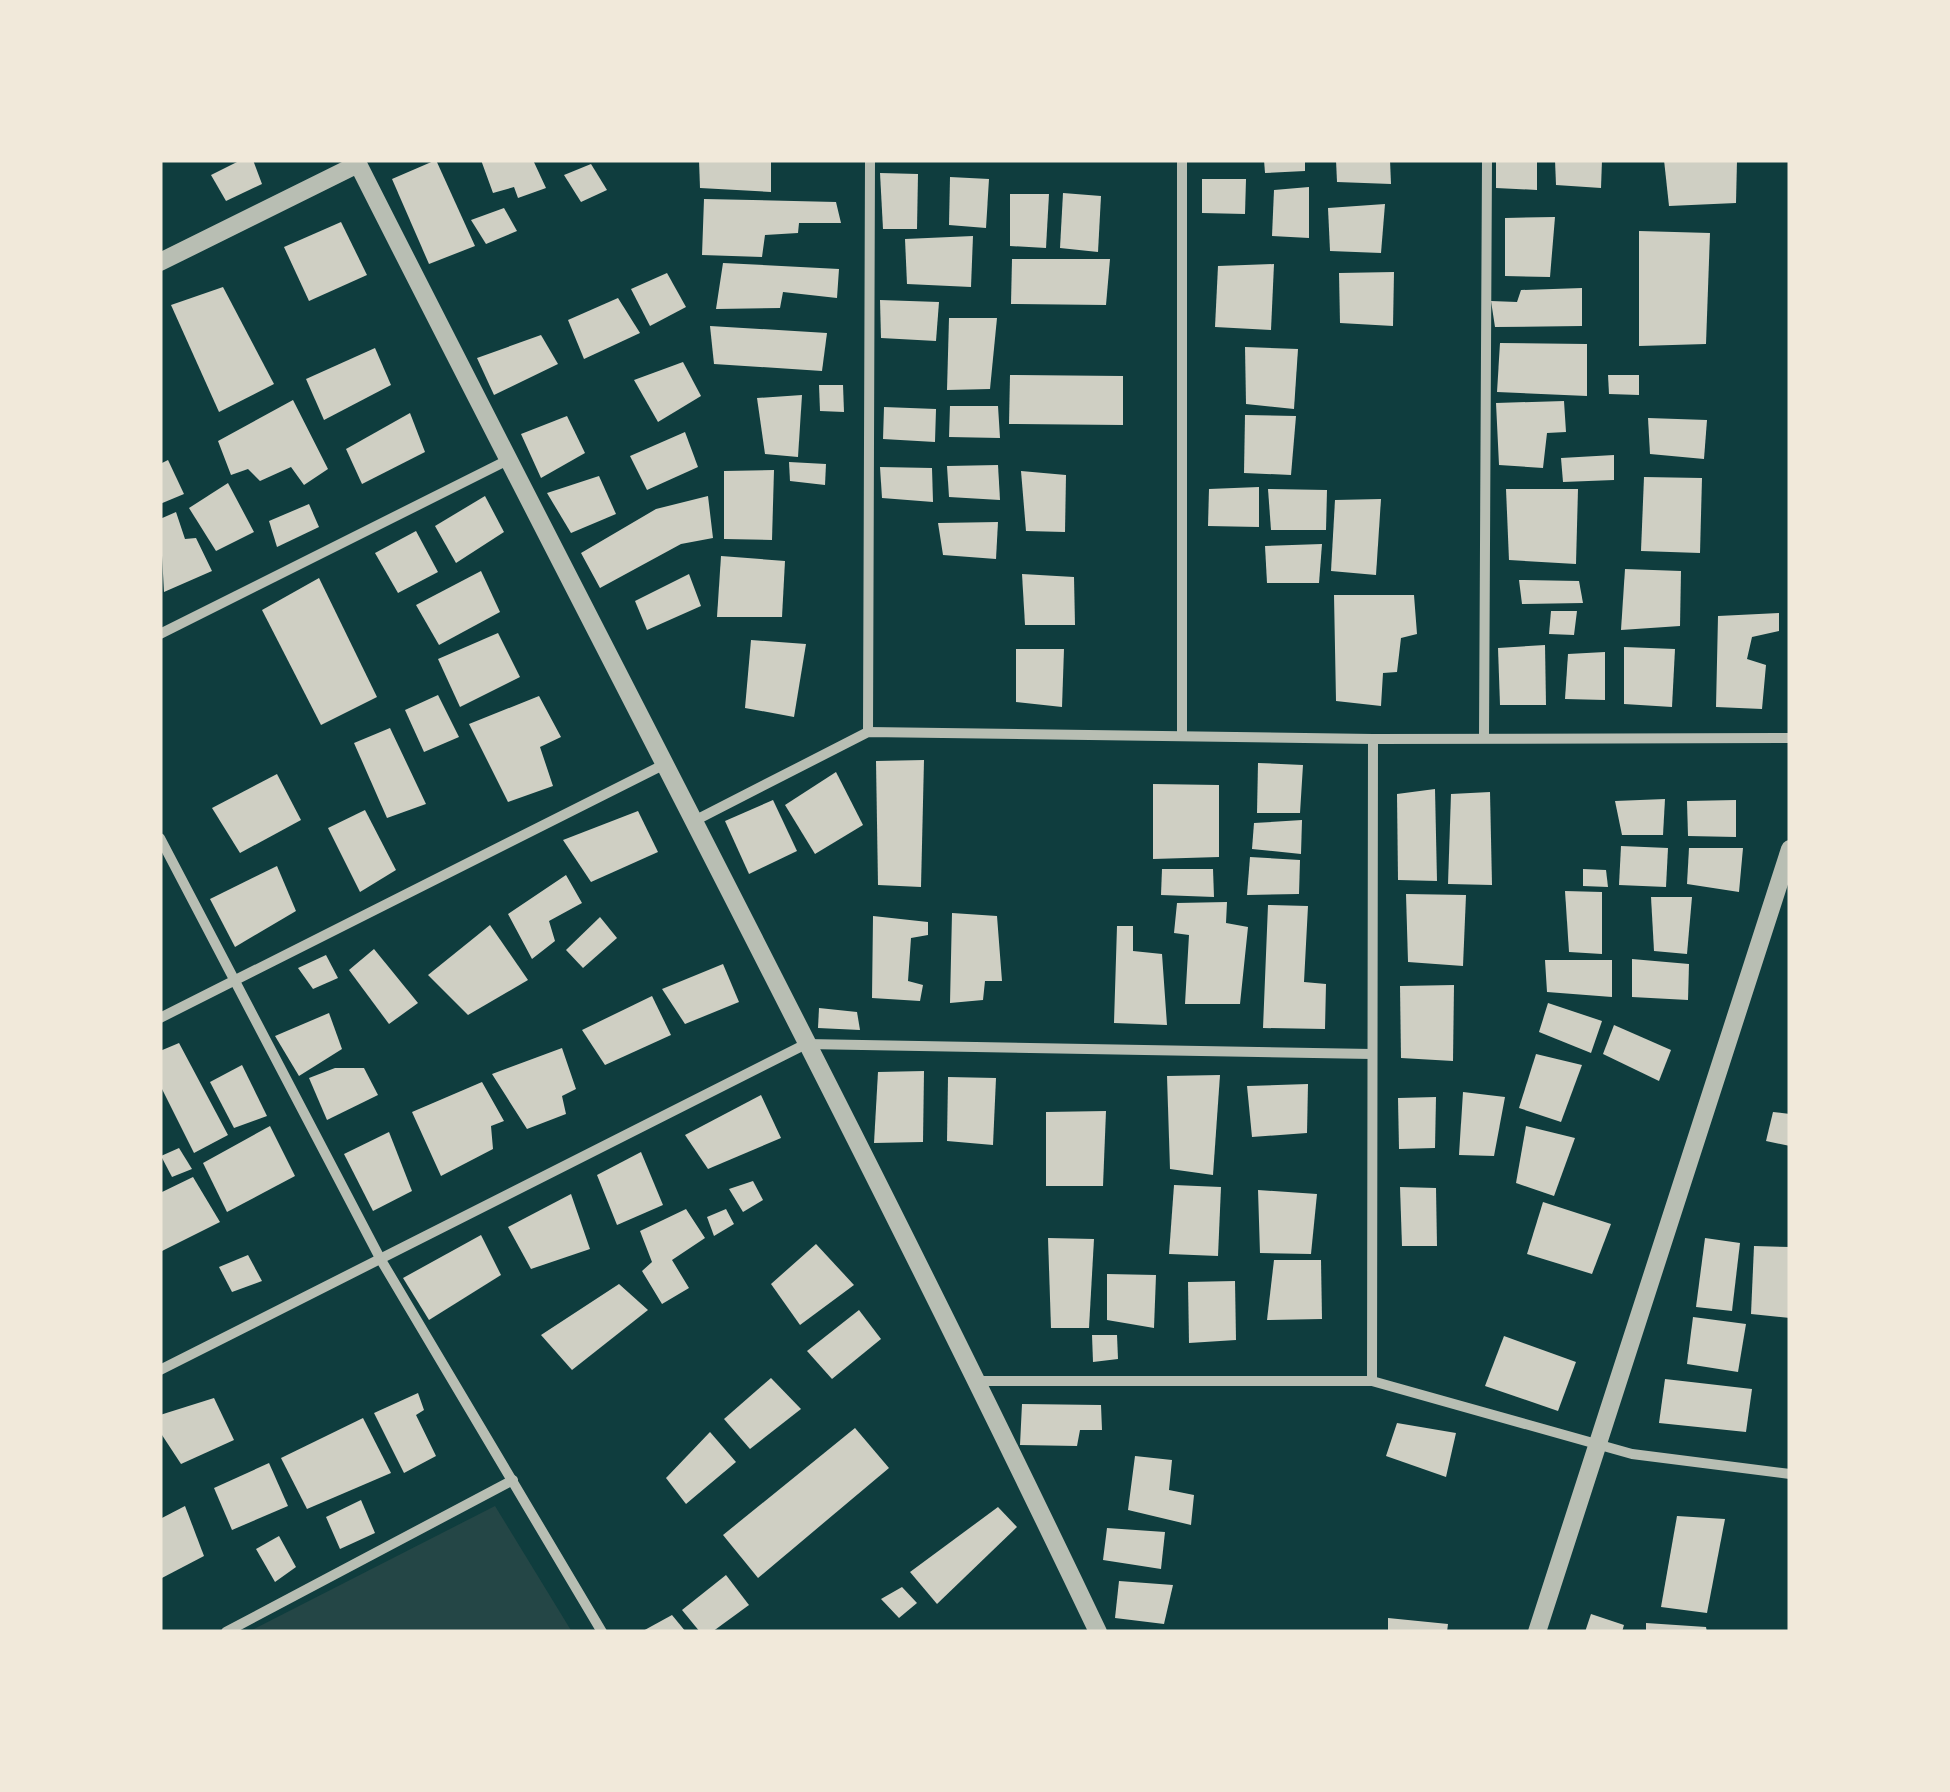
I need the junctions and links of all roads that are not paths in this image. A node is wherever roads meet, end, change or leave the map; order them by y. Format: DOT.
graph roads {
  1 [pos="870,160"];
  2 [pos="1182,160"];
  3 [pos="1487,160"];
  4 [pos="361,161"];
  5 [pos="160,262"];
  6 [pos="508,460"];
  7 [pos="160,634"];
  8 [pos="868,732"];
  9 [pos="1182,735"];
  10 [pos="1484,738"];
  11 [pos="1790,738"];
  12 [pos="1373,739"];
  13 [pos="668,763"];
  14 [pos="696,820"];
  15 [pos="160,838"];
  16 [pos="1790,849"];
  17 [pos="235,980"];
  18 [pos="160,1018"];
  19 [pos="806,1044"];
  20 [pos="1372,1054"];
  21 [pos="382,1260"];
  22 [pos="160,1370"];
  23 [pos="978,1380"];
  24 [pos="1372,1381"];
  25 [pos="1600,1446"];
  26 [pos="1790,1474"];
  27 [pos="513,1480"];
  28 [pos="226,1632"];
  29 [pos="602,1632"];
  30 [pos="1098,1632"];
  31 [pos="1537,1632"];
  1 -- 8 [label="street"];
  2 -- 9 [label="street"];
  3 -- 10 [label="street"];
  4 -- 5 [label="street"];
  4 -- 6 [label="street"];
  6 -- 7 [label="street"];
  6 -- 13 [label="street"];
  8 -- 9 [label="street"];
  8 -- 14 [label="street"];
  9 -- 12 [label="street"];
  10 -- 11 [label="street"];
  10 -- 12 [label="street"];
  12 -- 20 [label="street"];
  13 -- 14 [label="street"];
  13 -- 17 [label="street"];
  14 -- 19 [label="street"];
  15 -- 17 [label="street"];
  16 -- 25 [label="street"];
  17 -- 18 [label="street"];
  17 -- 21 [label="street"];
  19 -- 20 [label="street"];
  19 -- 21 [label="street"];
  19 -- 23 [label="street"];
  20 -- 24 [label="street"];
  21 -- 22 [label="street"];
  21 -- 27 [label="street"];
  23 -- 24 [label="street"];
  23 -- 30 [label="street"];
  24 -- 25 [label="street"];
  25 -- 26 [label="street"];
  25 -- 31 [label="street"];
  27 -- 28 [label="street"];
  27 -- 29 [label="street"];
}
